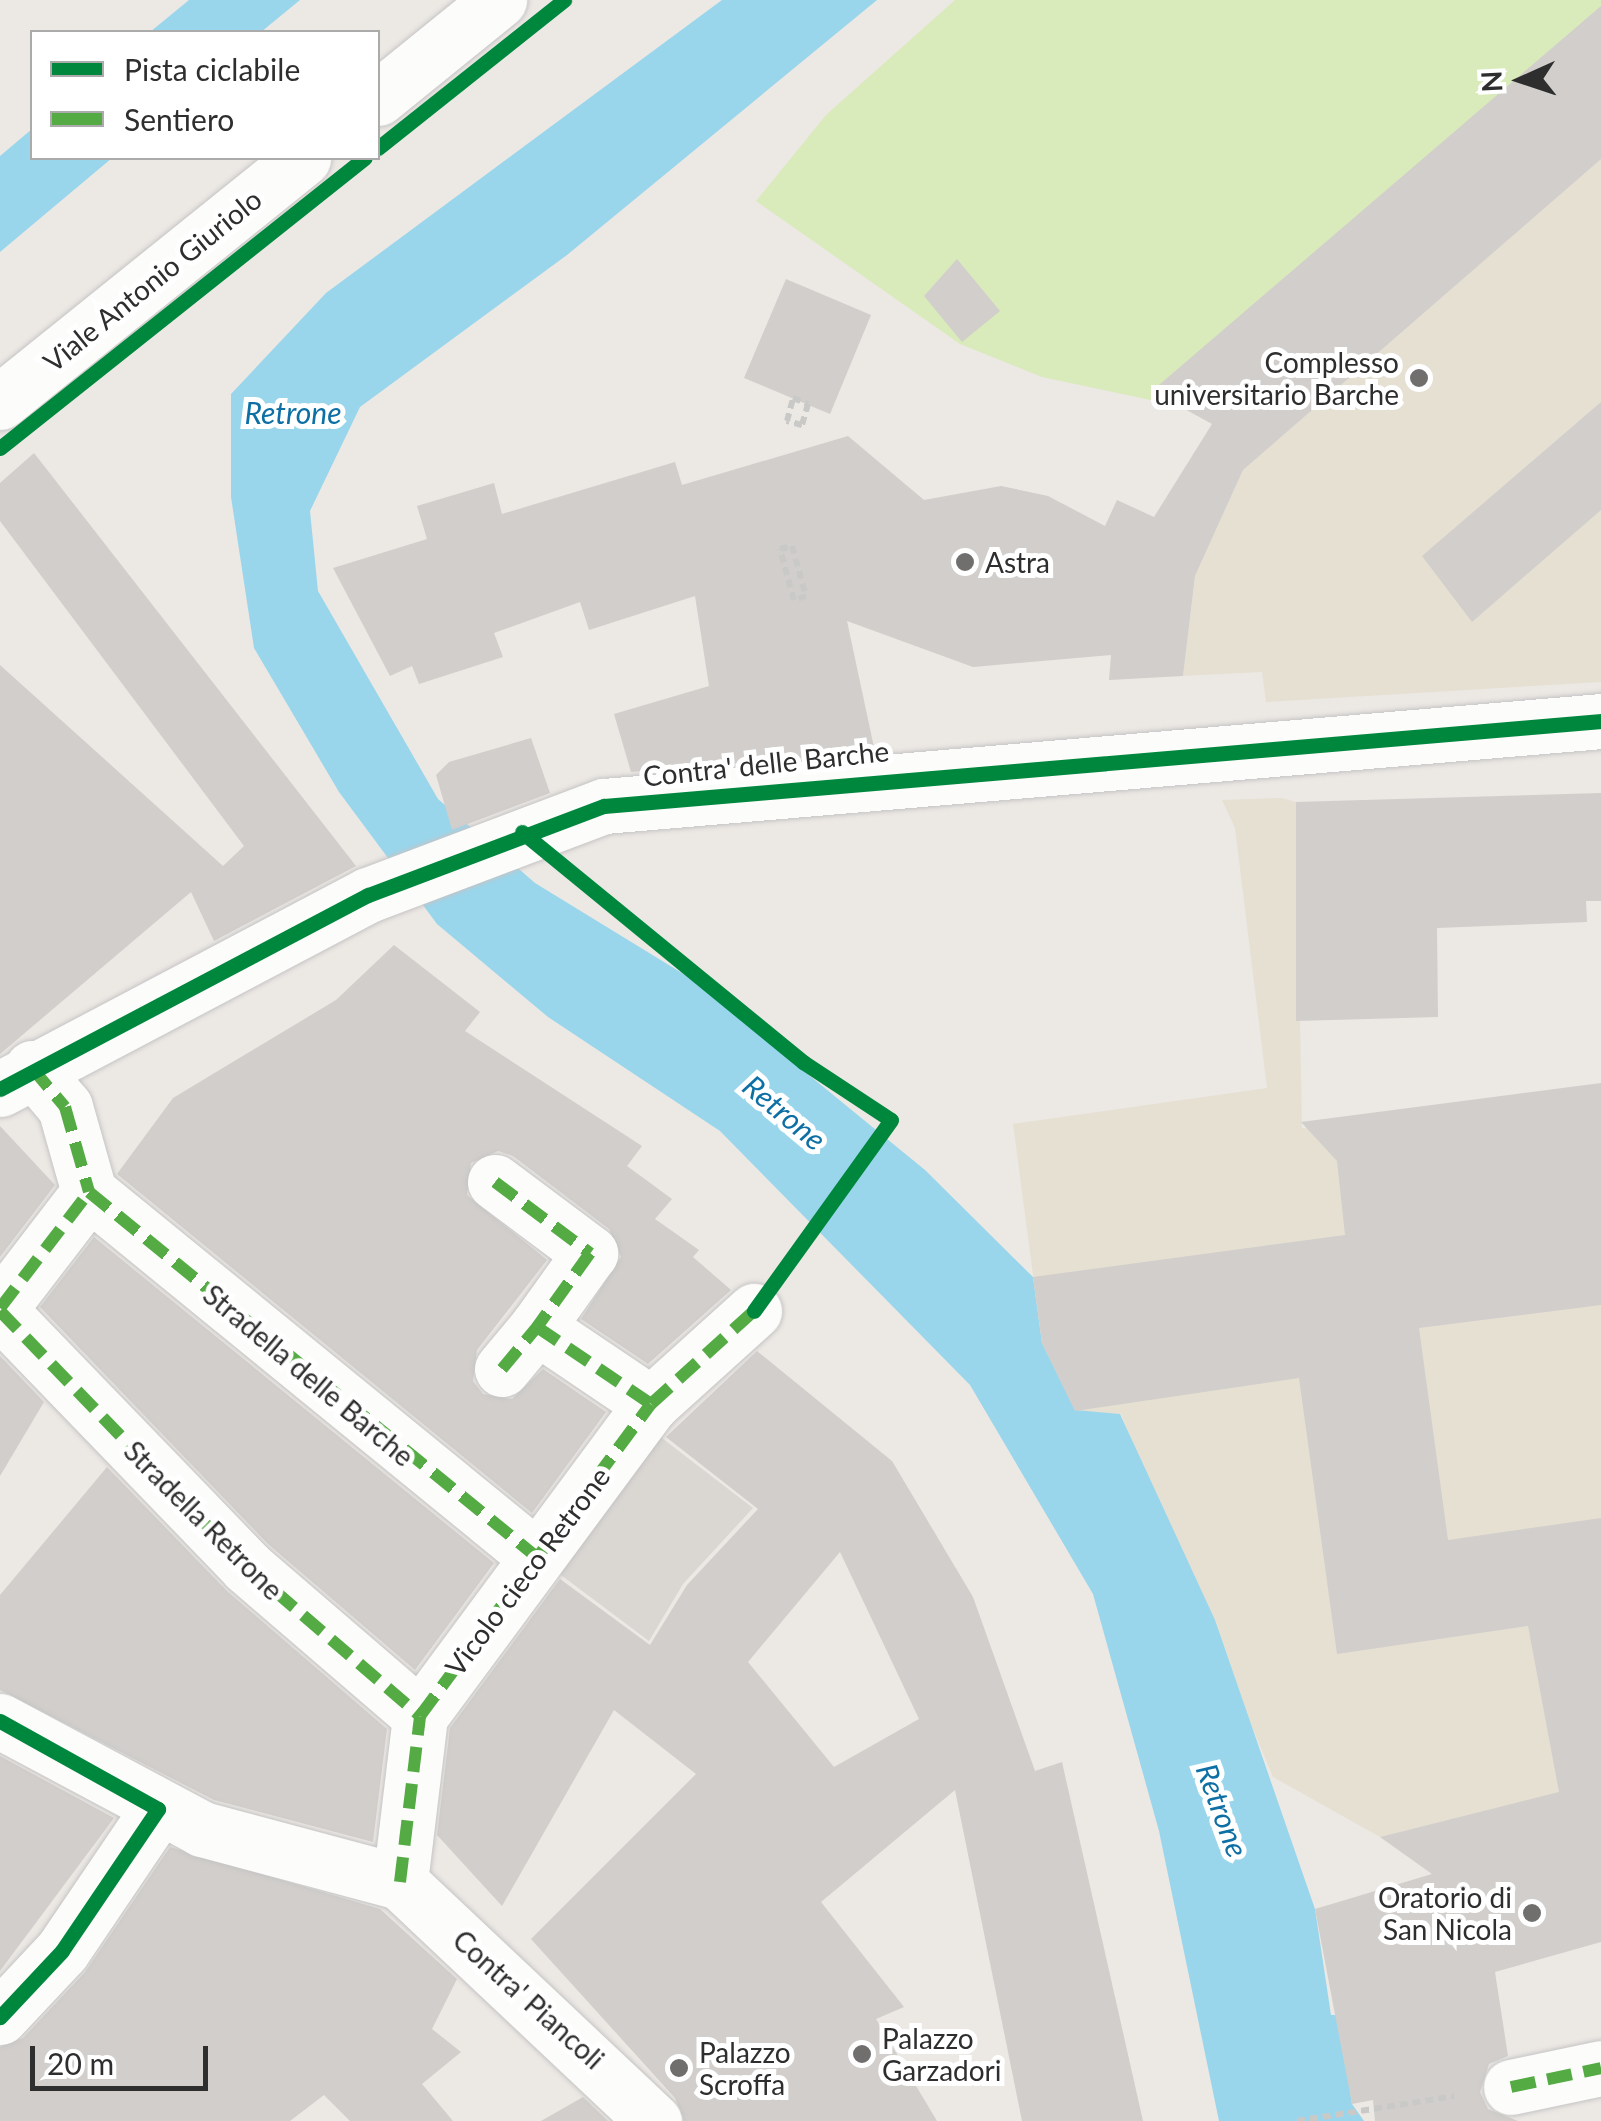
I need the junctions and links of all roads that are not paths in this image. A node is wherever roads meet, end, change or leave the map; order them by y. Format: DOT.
graph roads {
  1 [pos="499,0"];
  2 [pos="380,96"];
  3 [pos="302,160"];
  4 [pos="0,402"];
  5 [pos="1601,721"];
  6 [pos="16,1078"];
  7 [pos="496,1182"];
  8 [pos="89,1192"];
  9 [pos="0,1310"];
  10 [pos="754,1311"];
  11 [pos="536,1328"];
  12 [pos="502,1370"];
  13 [pos="651,1404"];
  14 [pos="533,1554"];
  15 [pos="420,1716"];
  16 [pos="0,1720"];
  17 [pos="158,1809"];
  18 [pos="400,1882"];
  19 [pos="0,2017"];
  20 [pos="1601,2068"];
  21 [pos="1511,2087"];
  22 [pos="654,2121"];
  1 -- 2 [label="street"];
  3 -- 4 [label="street, Viale Antonio Giuriolo"];
  5 -- 6 [label="street, Contra' delle Barche"];
  6 -- 8 [label="street, Contra' delle Barche"];
  7 -- 11 [label="street"];
  8 -- 9 [label="street"];
  8 -- 14 [label="street, Stradella delle Barche"];
  9 -- 15 [label="street, Stradella Retrone"];
  10 -- 13 [label="street, Vicolo cieco Retrone"];
  11 -- 12 [label="street"];
  11 -- 13 [label="street"];
  13 -- 14 [label="street, Vicolo cieco Retrone"];
  14 -- 15 [label="street, Vicolo cieco Retrone"];
  15 -- 18 [label="street, Vicolo cieco Retrone"];
  16 -- 17 [label="street"];
  17 -- 18 [label="street"];
  17 -- 19 [label="street"];
  18 -- 22 [label="street, Contra' Piancoli"];
  20 -- 21 [label="street"];
}
